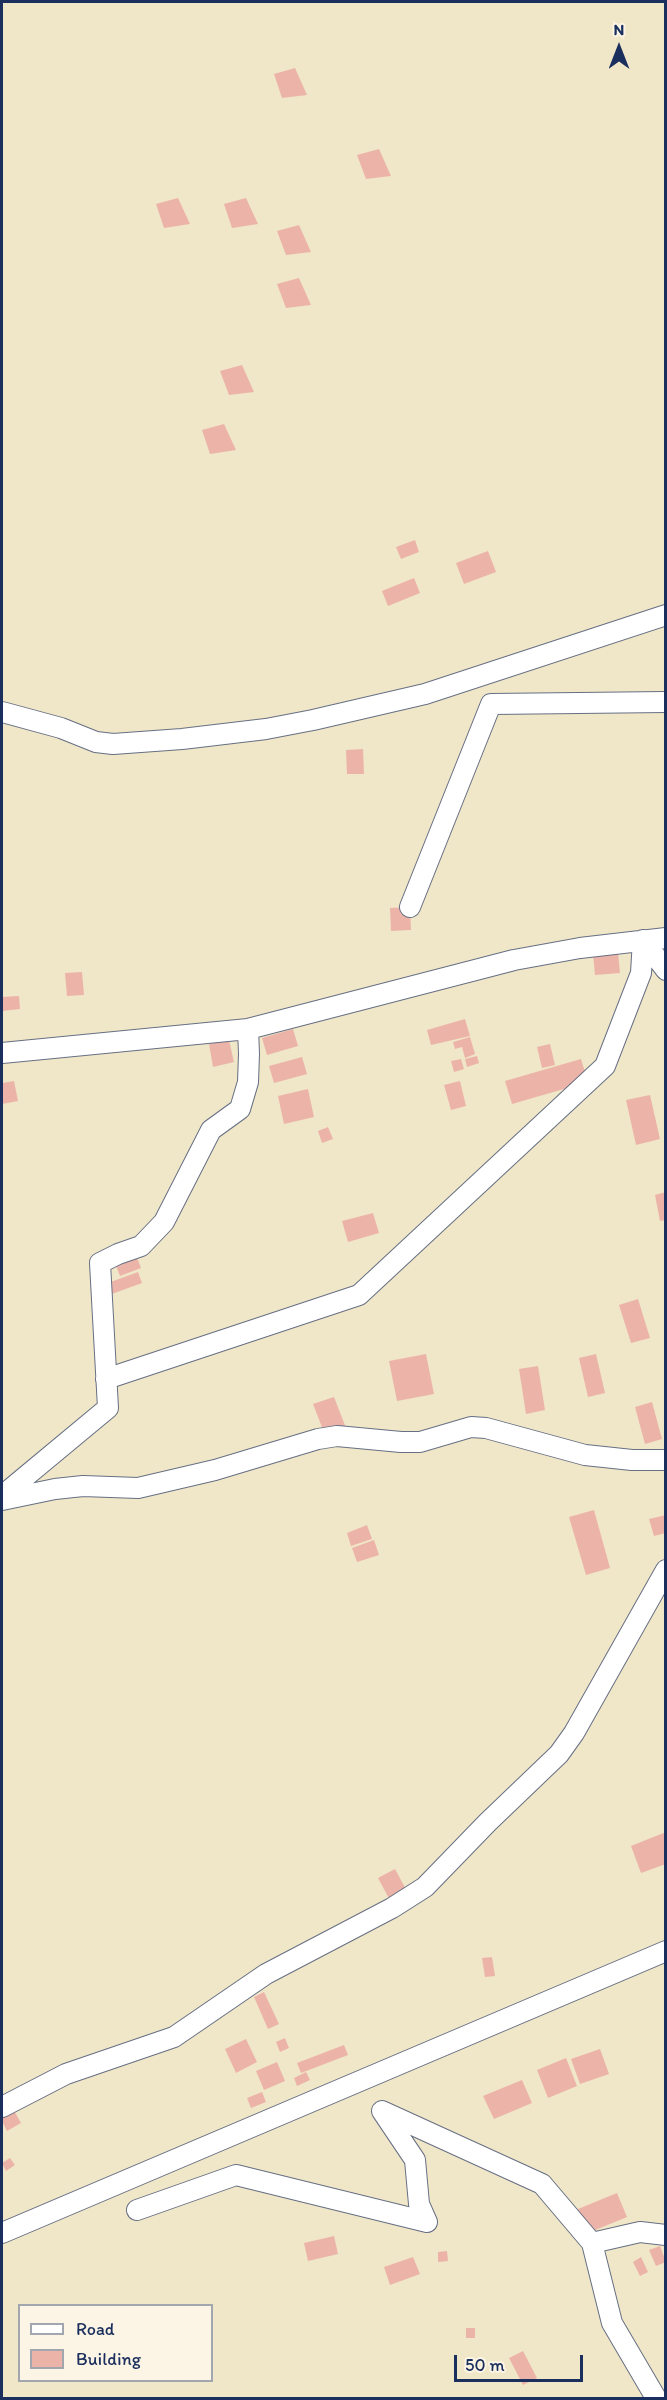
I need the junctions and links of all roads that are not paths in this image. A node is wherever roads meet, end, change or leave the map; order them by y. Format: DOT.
graph roads {
  1 [pos="666,615"];
  2 [pos="666,702"];
  3 [pos="2,712"];
  4 [pos="411,907"];
  5 [pos="666,938"];
  6 [pos="643,940"];
  7 [pos="666,970"];
  8 [pos="248,1029"];
  9 [pos="2,1053"];
  10 [pos="106,1379"];
  11 [pos="666,1460"];
  12 [pos="2,1498"];
  13 [pos="666,1570"];
  14 [pos="666,1951"];
  15 [pos="2,2107"];
  16 [pos="137,2210"];
  17 [pos="2,2233"];
  18 [pos="666,2235"];
  19 [pos="592,2244"];
  20 [pos="656,2398"];
  1 -- 3 [label="street"];
  2 -- 4 [label="street"];
  5 -- 6 [label="street"];
  6 -- 7 [label="street"];
  6 -- 8 [label="street"];
  6 -- 10 [label="street"];
  8 -- 9 [label="street"];
  8 -- 10 [label="street"];
  10 -- 12 [label="street"];
  11 -- 12 [label="street"];
  13 -- 15 [label="street"];
  14 -- 17 [label="street"];
  16 -- 19 [label="street"];
  18 -- 19 [label="street"];
  19 -- 20 [label="street"];
}
